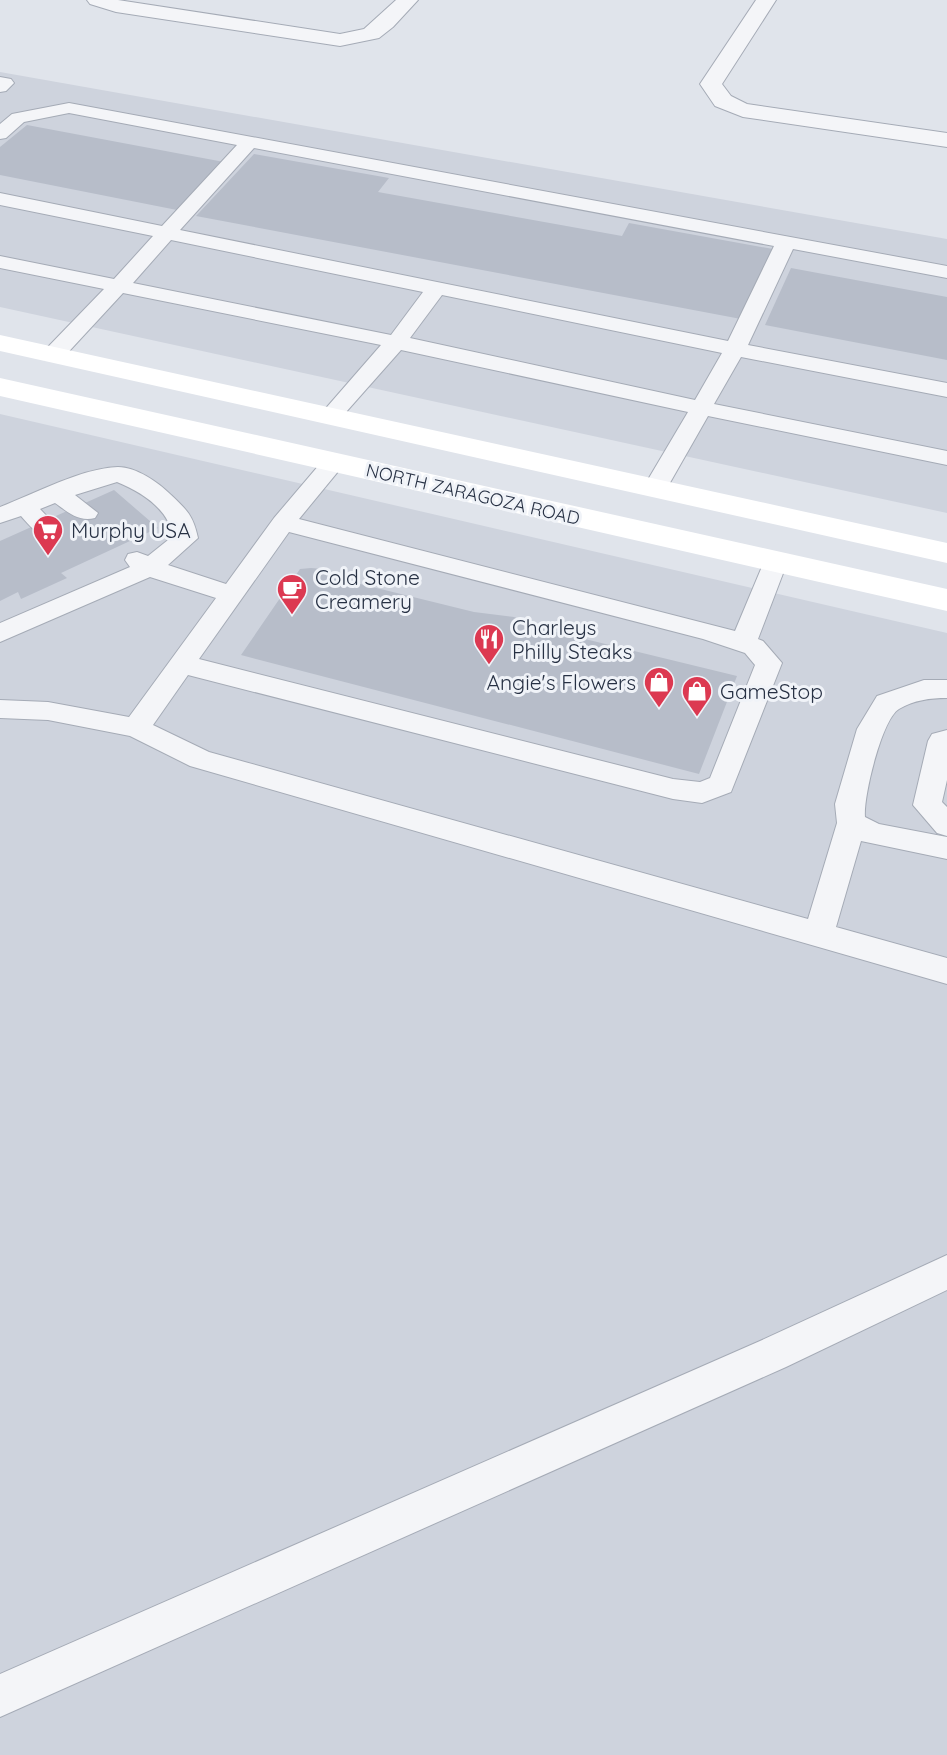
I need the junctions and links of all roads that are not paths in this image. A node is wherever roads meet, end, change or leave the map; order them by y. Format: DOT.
graph roads {
  1 [pos="97,0"];
  2 [pos="408,0"];
  3 [pos="766,0"];
  4 [pos="0,134"];
  5 [pos="947,140"];
  6 [pos="250,142"];
  7 [pos="0,199"];
  8 [pos="165,233"];
  9 [pos="786,242"];
  10 [pos="0,262"];
  11 [pos="947,272"];
  12 [pos="121,287"];
  13 [pos="436,289"];
  14 [pos="396,342"];
  15 [pos="0,343"];
  16 [pos="735,349"];
  17 [pos="53,355"];
  18 [pos="0,387"];
  19 [pos="947,390"];
  20 [pos="701,408"];
  21 [pos="331,415"];
  22 [pos="132,417"];
  23 [pos="947,458"];
  24 [pos="333,463"];
  25 [pos="580,471"];
  26 [pos="655,488"];
  27 [pos="57,493"];
  28 [pos="24,506"];
  29 [pos="86,513"];
  30 [pos="0,516"];
  31 [pos="283,523"];
  32 [pos="47,529"];
  33 [pos="947,553"];
  34 [pos="139,562"];
  35 [pos="775,563"];
  36 [pos="232,594"];
  37 [pos="947,600"];
  38 [pos="9,622"];
  39 [pos="743,643"];
  40 [pos="182,664"];
  41 [pos="947,689"];
  42 [pos="0,709"];
  43 [pos="136,728"];
  44 [pos="947,740"];
  45 [pos="851,823"];
  46 [pos="947,825"];
  47 [pos="947,848"];
  48 [pos="819,934"];
  49 [pos="947,971"];
  50 [pos="947,1272"];
  51 [pos="0,1696"];
  1 -- 2 [label="street"];
  3 -- 5 [label="street"];
  4 -- 6 [label="lane"];
  6 -- 8 [label="lane"];
  6 -- 9 [label="lane"];
  7 -- 8 [label="lane"];
  8 -- 12 [label="lane"];
  8 -- 13 [label="lane"];
  9 -- 11 [label="lane"];
  9 -- 16 [label="lane"];
  10 -- 12 [label="lane"];
  12 -- 14 [label="lane"];
  12 -- 17 [label="lane"];
  13 -- 14 [label="lane"];
  13 -- 16 [label="lane"];
  14 -- 20 [label="lane"];
  14 -- 21 [label="lane"];
  15 -- 17 [label="main road"];
  16 -- 19 [label="lane"];
  16 -- 20 [label="lane"];
  17 -- 21 [label="main road"];
  18 -- 22 [label="main road, NORTH ZARAGOZA ROAD"];
  20 -- 23 [label="lane"];
  20 -- 26 [label="lane"];
  21 -- 22 [label="main road"];
  21 -- 25 [label="main road"];
  22 -- 24 [label="main road, NORTH ZARAGOZA ROAD"];
  24 -- 25 [label="main road"];
  24 -- 31 [label="lane"];
  24 -- 35 [label="main road, NORTH ZARAGOZA ROAD"];
  25 -- 26 [label="main road"];
  26 -- 33 [label="main road"];
  27 -- 28 [label="lane"];
  27 -- 29 [label="lane"];
  27 -- 34 [label="lane"];
  28 -- 30 [label="lane"];
  28 -- 32 [label="lane"];
  31 -- 36 [label="lane"];
  31 -- 39 [label="lane"];
  34 -- 36 [label="lane"];
  34 -- 38 [label="lane"];
  35 -- 37 [label="main road, NORTH ZARAGOZA ROAD"];
  35 -- 39 [label="lane"];
  36 -- 40 [label="lane"];
  39 -- 40 [label="lane"];
  40 -- 43 [label="lane"];
  41 -- 45 [label="lane"];
  42 -- 43 [label="lane"];
  43 -- 48 [label="lane"];
  44 -- 46 [label="lane"];
  45 -- 47 [label="lane"];
  45 -- 48 [label="lane"];
  48 -- 49 [label="lane"];
  50 -- 51 [label="lane"];
}
